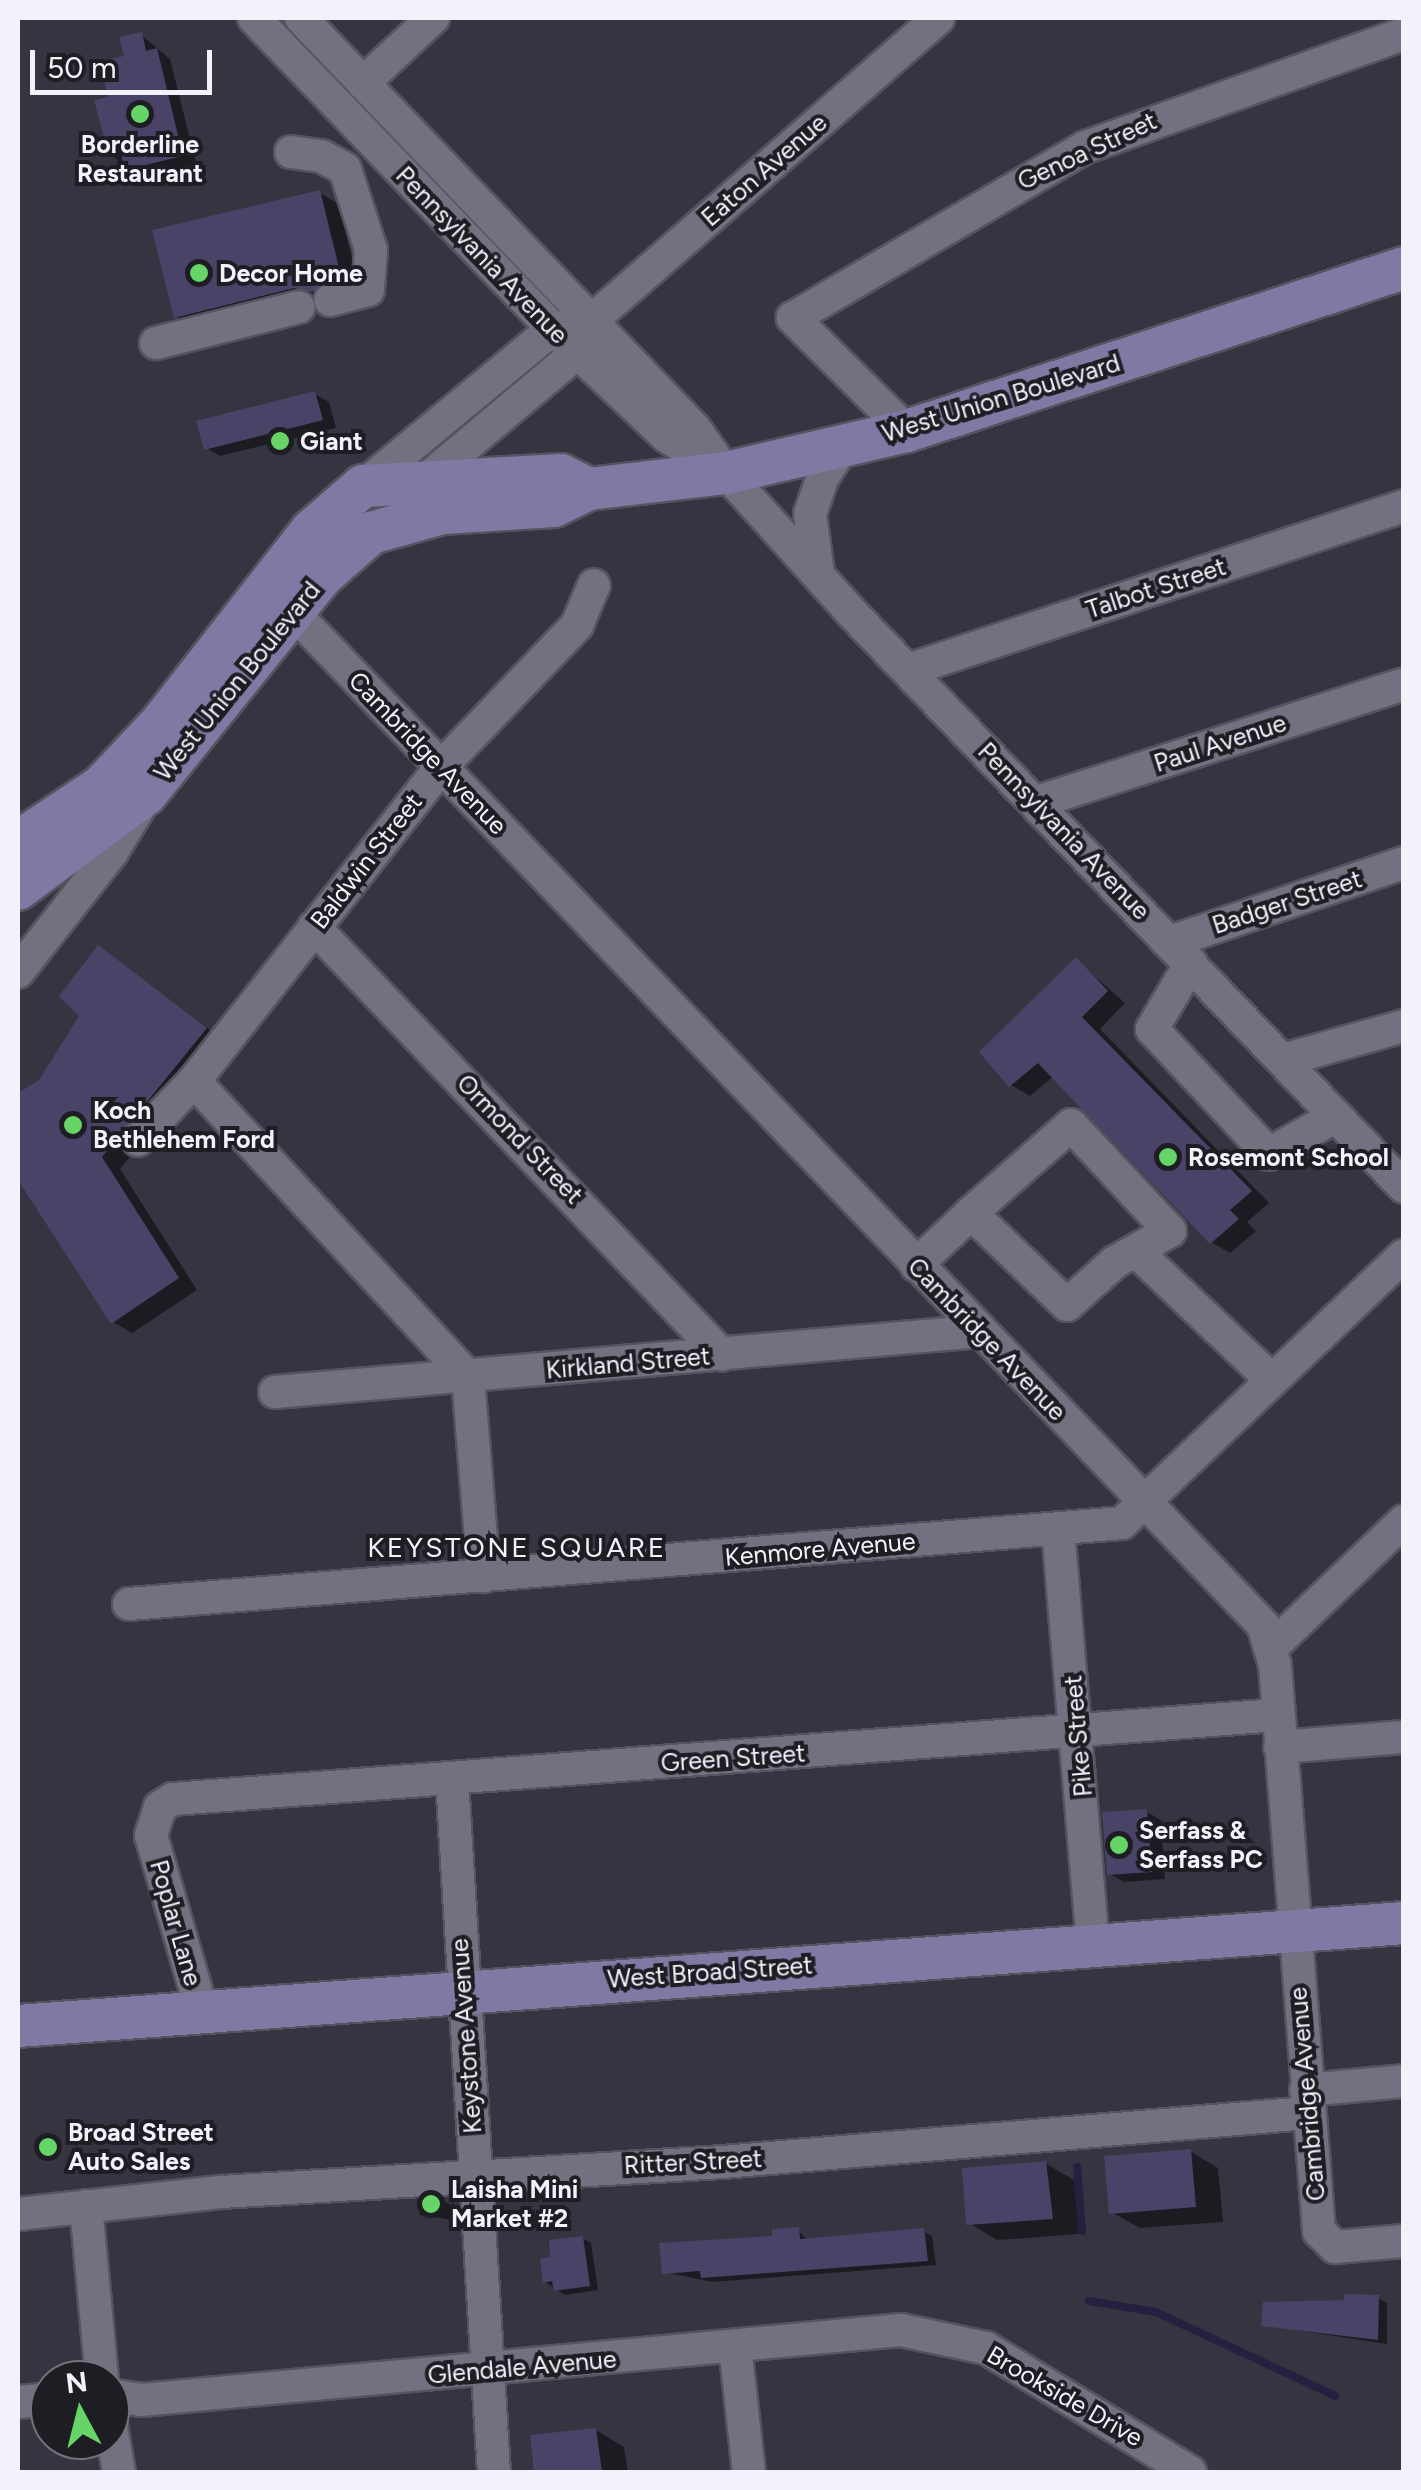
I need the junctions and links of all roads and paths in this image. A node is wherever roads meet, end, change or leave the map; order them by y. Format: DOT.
graph roads {
  1 [pos="254,18"];
  2 [pos="301,18"];
  3 [pos="433,18"];
  4 [pos="938,18"];
  5 [pos="1404,34"];
  6 [pos="363,83"];
  7 [pos="292,152"];
  8 [pos="1404,268"];
  9 [pos="590,322"];
  10 [pos="553,328"];
  11 [pos="156,343"];
  12 [pos="578,352"];
  13 [pos="907,431"];
  14 [pos="844,445"];
  15 [pos="726,473"];
  16 [pos="424,480"];
  17 [pos="363,486"];
  18 [pos="589,489"];
  19 [pos="1404,506"];
  20 [pos="371,533"];
  21 [pos="818,574"];
  22 [pos="594,584"];
  23 [pos="292,611"];
  24 [pos="908,670"];
  25 [pos="1404,684"];
  26 [pos="441,767"];
  27 [pos="146,794"];
  28 [pos="1036,802"];
  29 [pos="18,842"];
  30 [pos="1404,864"];
  31 [pos="18,889"];
  32 [pos="314,927"];
  33 [pos="1181,952"];
  34 [pos="18,972"];
  35 [pos="1404,1026"];
  36 [pos="1283,1060"];
  37 [pos="194,1082"];
  38 [pos="1336,1116"];
  39 [pos="138,1140"];
  40 [pos="1404,1187"];
  41 [pos="971,1214"];
  42 [pos="1139,1254"];
  43 [pos="1404,1255"];
  44 [pos="916,1265"];
  45 [pos="981,1331"];
  46 [pos="722,1354"];
  47 [pos="468,1377"];
  48 [pos="1272,1380"];
  49 [pos="275,1392"];
  50 [pos="1144,1502"];
  51 [pos="1404,1521"];
  52 [pos="1058,1528"];
  53 [pos="484,1576"];
  54 [pos="130,1604"];
  55 [pos="1272,1647"];
  56 [pos="1279,1731"];
  57 [pos="1078,1733"];
  58 [pos="1404,1737"];
  59 [pos="452,1778"];
  60 [pos="187,1796"];
  61 [pos="1404,1923"];
  62 [pos="1294,1931"];
  63 [pos="1094,1943"];
  64 [pos="460,1991"];
  65 [pos="202,2011"];
  66 [pos="18,2026"];
  67 [pos="1404,2081"];
  68 [pos="1307,2102"];
  69 [pos="476,2174"];
  70 [pos="86,2206"];
  71 [pos="18,2214"];
  72 [pos="1404,2241"];
  73 [pos="934,2332"];
  74 [pos="735,2346"];
  75 [pos="100,2360"];
  76 [pos="492,2369"];
  77 [pos="130,2398"];
  78 [pos="494,2472"];
  79 [pos="749,2472"];
  80 [pos="1190,2472"];
  1 -- 10 [label="street, Pennsylvania Avenue"];
  2 -- 6 [label="street, Pennsylvania Avenue"];
  3 -- 6 [label="street"];
  4 -- 9 [label="street, Eaton Avenue"];
  5 -- 13 [label="street, Genoa Street"];
  6 -- 9 [label="street, Pennsylvania Avenue"];
  7 -- 11 [label="street"];
  8 -- 13 [label="main road, West Union Boulevard"];
  9 -- 10 [label="street"];
  9 -- 12 [label="street, Eaton Avenue"];
  9 -- 15 [label="street, Pennsylvania Avenue"];
  10 -- 12 [label="street, Pennsylvania Avenue"];
  10 -- 17 [label="street"];
  12 -- 15 [label="street, Pennsylvania Avenue"];
  12 -- 16 [label="street, Eaton Avenue"];
  13 -- 14 [label="main road, West Union Boulevard"];
  14 -- 15 [label="main road, West Union Boulevard"];
  14 -- 21 [label="street"];
  15 -- 18 [label="main road, West Union Boulevard"];
  15 -- 21 [label="street, Pennsylvania Avenue"];
  16 -- 17 [label="main road, West Union Boulevard"];
  16 -- 18 [label="main road, West Union Boulevard"];
  16 -- 20 [label="street, Eaton Avenue"];
  17 -- 29 [label="main road, West Union Boulevard"];
  18 -- 20 [label="main road, West Union Boulevard"];
  19 -- 24 [label="street, Talbot Street"];
  20 -- 23 [label="main road, West Union Boulevard"];
  21 -- 24 [label="street, Pennsylvania Avenue"];
  22 -- 26 [label="street, Baldwin Street"];
  23 -- 26 [label="street, Cambridge Avenue"];
  23 -- 27 [label="main road, West Union Boulevard"];
  24 -- 28 [label="street, Pennsylvania Avenue"];
  25 -- 28 [label="street, Paul Avenue"];
  26 -- 32 [label="street, Baldwin Street"];
  26 -- 44 [label="street, Cambridge Avenue"];
  27 -- 31 [label="main road, West Union Boulevard"];
  27 -- 34 [label="street"];
  28 -- 33 [label="street, Pennsylvania Avenue"];
  30 -- 33 [label="street, Badger Street"];
  32 -- 37 [label="street, Baldwin Street"];
  32 -- 46 [label="street, Ormond Street"];
  33 -- 36 [label="street, Pennsylvania Avenue"];
  33 -- 38 [label="street"];
  35 -- 36 [label="street"];
  36 -- 38 [label="street, Pennsylvania Avenue"];
  37 -- 39 [label="street, Baldwin Street"];
  37 -- 47 [label="street"];
  38 -- 40 [label="street, Pennsylvania Avenue"];
  41 -- 42 [label="street"];
  41 -- 42 [label="street"];
  41 -- 44 [label="street"];
  42 -- 48 [label="street"];
  43 -- 48 [label="street, Kenmore Avenue"];
  44 -- 45 [label="street, Cambridge Avenue"];
  45 -- 46 [label="street, Kirkland Street"];
  45 -- 50 [label="street, Cambridge Avenue"];
  46 -- 47 [label="street, Kirkland Street"];
  47 -- 49 [label="street, Kirkland Street"];
  47 -- 53 [label="street"];
  48 -- 50 [label="street, Kenmore Avenue"];
  50 -- 52 [label="street, Kenmore Avenue"];
  50 -- 55 [label="street, Cambridge Avenue"];
  51 -- 55 [label="street"];
  52 -- 53 [label="street, Kenmore Avenue"];
  52 -- 57 [label="street, Pike Street"];
  53 -- 54 [label="street, Kenmore Avenue"];
  55 -- 56 [label="street, Cambridge Avenue"];
  56 -- 57 [label="street, Green Street"];
  56 -- 58 [label="street, Green Street"];
  56 -- 62 [label="street, Cambridge Avenue"];
  57 -- 59 [label="street, Green Street"];
  57 -- 63 [label="street, Pike Street"];
  59 -- 60 [label="street, Green Street"];
  59 -- 64 [label="street, Keystone Avenue"];
  60 -- 65 [label="street, Poplar Lane"];
  61 -- 62 [label="main road, West Broad Street"];
  62 -- 63 [label="main road, West Broad Street"];
  62 -- 68 [label="street, Cambridge Avenue"];
  63 -- 64 [label="main road, West Broad Street"];
  64 -- 65 [label="main road, West Broad Street"];
  64 -- 69 [label="street, Keystone Avenue"];
  65 -- 66 [label="main road, West Broad Street"];
  67 -- 68 [label="street, Ritter Street"];
  68 -- 69 [label="street, Ritter Street"];
  68 -- 72 [label="street, Cambridge Avenue"];
  69 -- 70 [label="street, Ritter Street"];
  69 -- 76 [label="street, Keystone Avenue"];
  70 -- 71 [label="street, Ritter Street"];
  70 -- 75 [label="street"];
  73 -- 74 [label="street, Glendale Avenue"];
  73 -- 80 [label="street, Brookside Drive"];
  74 -- 76 [label="street, Glendale Avenue"];
  74 -- 79 [label="street"];
  76 -- 77 [label="street, Glendale Avenue"];
  76 -- 78 [label="street, Keystone Avenue"];
}
